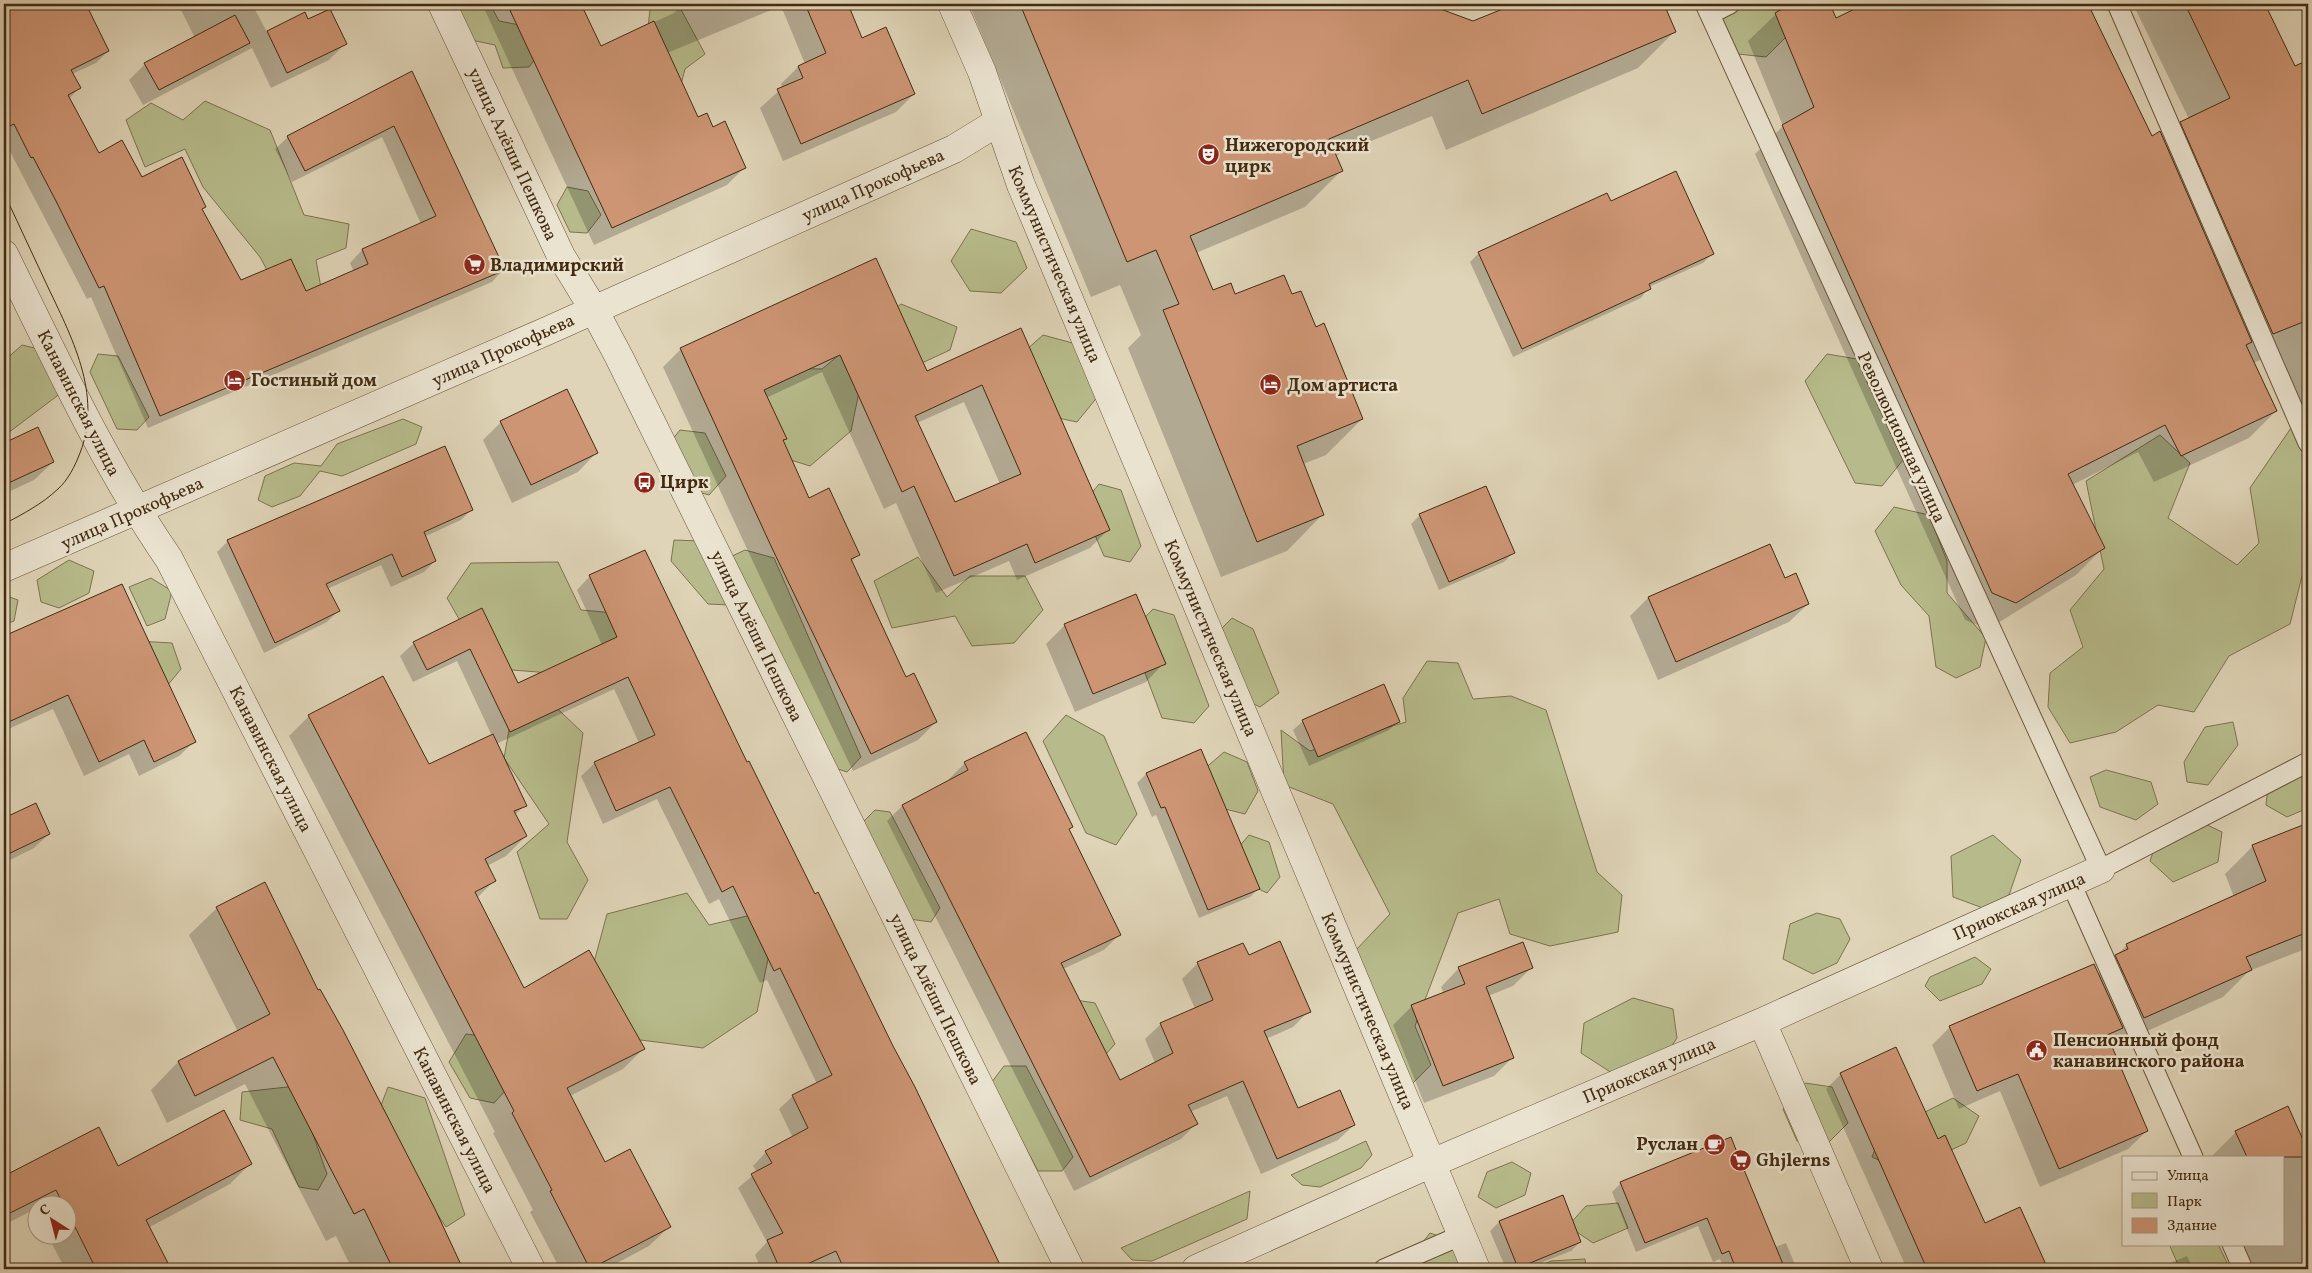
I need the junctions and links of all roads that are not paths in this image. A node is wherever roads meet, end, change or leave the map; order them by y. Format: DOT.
graph roads {
  1 [pos="442,4"];
  2 [pos="952,4"];
  3 [pos="1730,4"];
  4 [pos="2117,4"];
  5 [pos="1707,9"];
  6 [pos="998,122"];
  7 [pos="4,254"];
  8 [pos="594,310"];
  9 [pos="2308,444"];
  10 [pos="136,512"];
  11 [pos="4,568"];
  12 [pos="2308,762"];
  13 [pos="2100,869"];
  14 [pos="2070,881"];
  15 [pos="1762,1022"];
  16 [pos="2193,1156"];
  17 [pos="1432,1163"];
  18 [pos="1462,1235"];
  19 [pos="2233,1246"];
  20 [pos="531,1269"];
  21 [pos="1070,1269"];
  22 [pos="1196,1269"];
  23 [pos="1384,1269"];
  24 [pos="1476,1269"];
  25 [pos="1869,1269"];
  26 [pos="2243,1269"];
  1 -- 8 [label="street, улица Алёши Пешкова"];
  2 -- 6 [label="street, Коммунистическая улица"];
  3 -- 5 [label="lane"];
  4 -- 9 [label="lane"];
  5 -- 13 [label="lane, Революционная улица"];
  6 -- 8 [label="street, улица Прокофьева"];
  6 -- 17 [label="street, Коммунистическая улица"];
  7 -- 10 [label="street, Канавинская улица"];
  8 -- 10 [label="street, улица Прокофьева"];
  8 -- 21 [label="street, улица Алёши Пешкова"];
  10 -- 11 [label="street, улица Прокофьева"];
  10 -- 20 [label="street, Канавинская улица"];
  12 -- 13 [label="lane"];
  13 -- 14 [label="street, Приокская улица"];
  14 -- 15 [label="street, Приокская улица"];
  14 -- 16 [label="lane"];
  15 -- 17 [label="street, Приокская улица"];
  15 -- 25 [label="street"];
  17 -- 18 [label="street, Коммунистическая улица"];
  17 -- 22 [label="street, Приокская улица"];
  18 -- 23 [label="lane"];
  18 -- 24 [label="street, Коммунистическая улица"];
  19 -- 26 [label="lane"];
}
